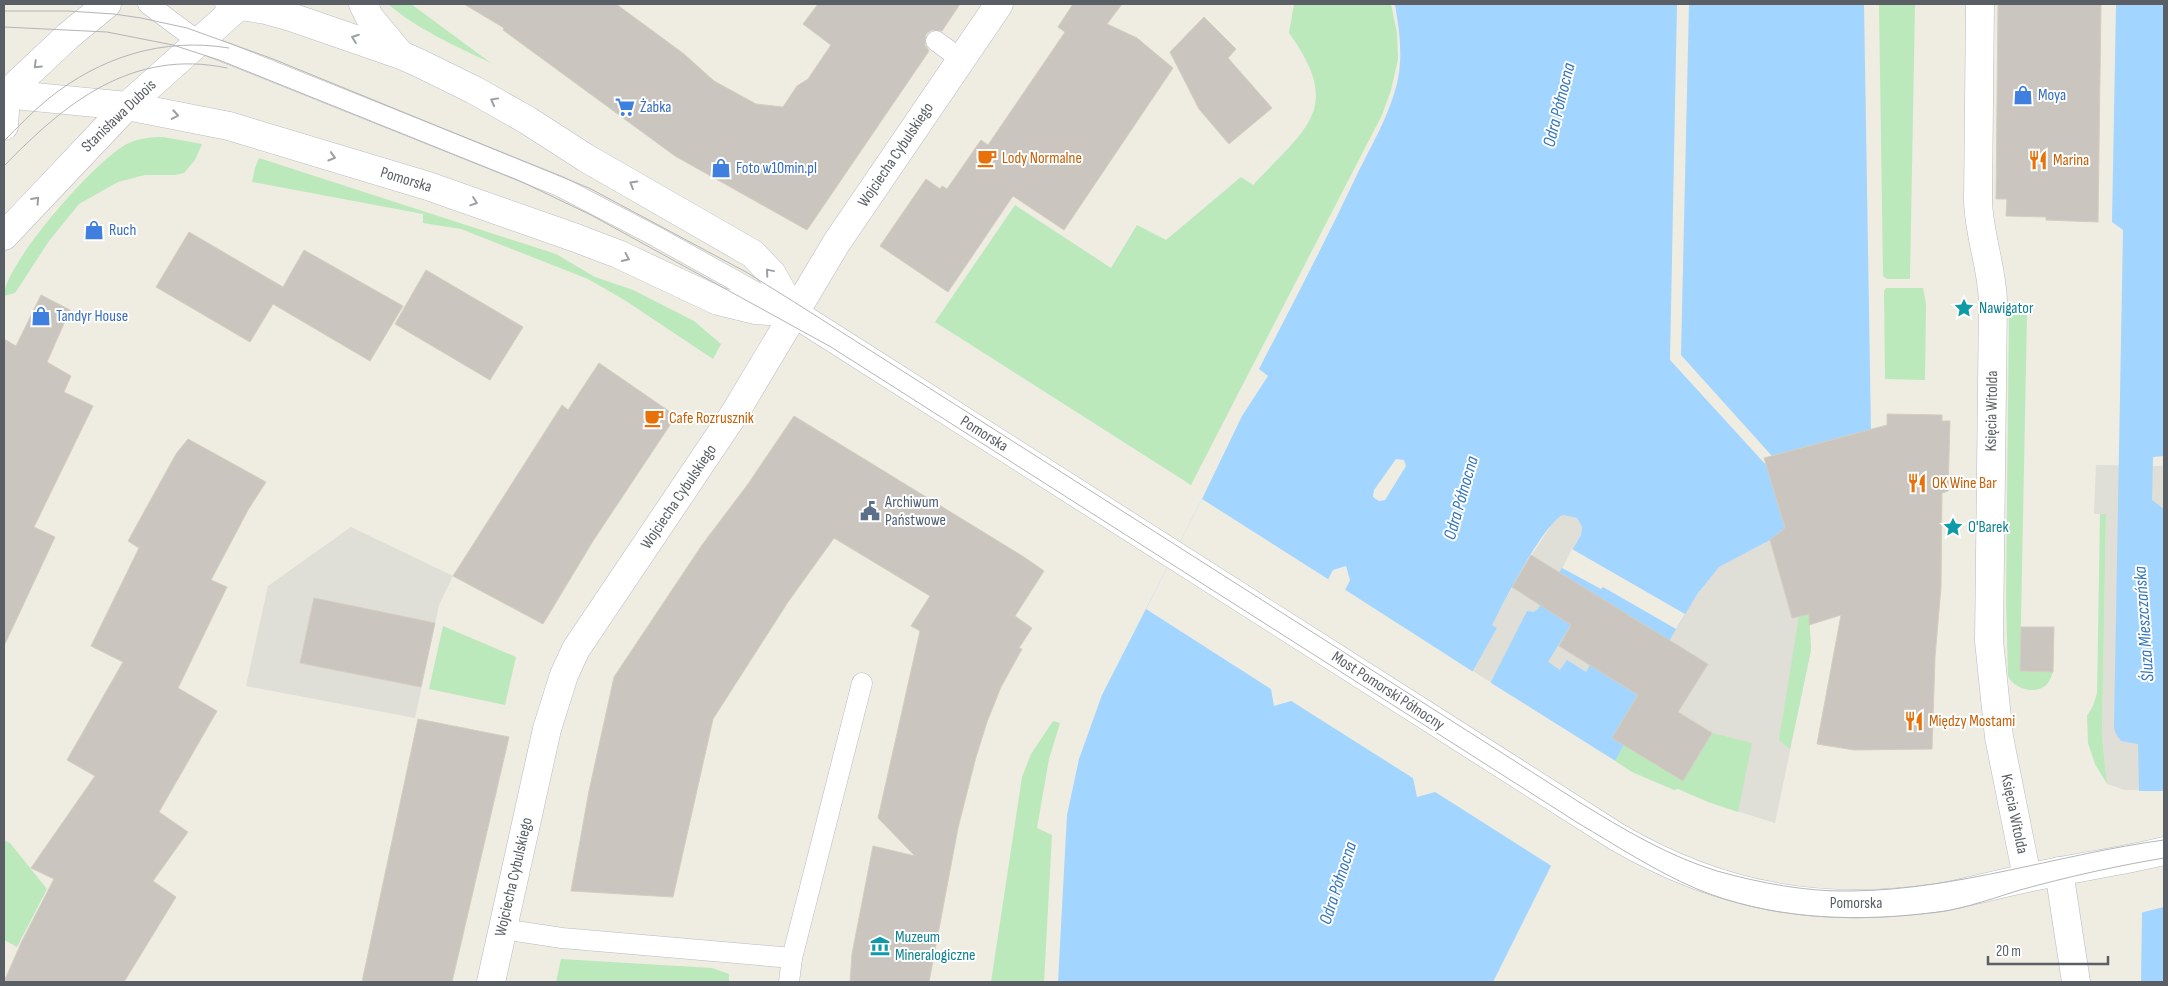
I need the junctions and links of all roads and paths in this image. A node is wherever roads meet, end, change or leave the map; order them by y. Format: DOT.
graph roads {
  1 [pos="107,4"];
  2 [pos="148,4"];
  3 [pos="237,4"];
  4 [pos="362,4"];
  5 [pos="999,4"];
  6 [pos="1980,4"];
  7 [pos="936,41"];
  8 [pos="199,42"];
  9 [pos="401,55"];
  10 [pos="961,59"];
  11 [pos="4,95"];
  12 [pos="127,106"];
  13 [pos="4,126"];
  14 [pos="4,236"];
  15 [pos="794,313"];
  16 [pos="1174,554"];
  17 [pos="862,684"];
  18 [pos="1603,828"];
  19 [pos="2164,851"];
  20 [pos="2059,871"];
  21 [pos="2027,877"];
  22 [pos="502,929"];
  23 [pos="792,958"];
  24 [pos="491,982"];
  25 [pos="789,982"];
  26 [pos="2076,982"];
  1 -- 11 [label="street, one-way"];
  2 -- 8 [label="lane"];
  3 -- 8 [label="street, Stanisława Dubois"];
  9 -- 3 [label="street, Pomorska, one-way"];
  4 -- 9 [label="street"];
  5 -- 10 [label="street, Wojciecha Cybulskiego"];
  6 -- 21 [label="street, Księcia Witolda"];
  7 -- 10 [label="lane"];
  8 -- 12 [label="street, Stanisława Dubois"];
  8 -- 15 [label="lane"];
  15 -- 9 [label="street, Pomorska, one-way"];
  10 -- 15 [label="street, Wojciecha Cybulskiego"];
  11 -- 12 [label="street, Pomorska"];
  11 -- 13 [label="street"];
  14 -- 12 [label="street, Stanisława Dubois, one-way"];
  12 -- 15 [label="street, Pomorska, one-way"];
  15 -- 16 [label="street, Pomorska"];
  15 -- 22 [label="street, Wojciecha Cybulskiego"];
  16 -- 18 [label="street, Most Pomorski Północny"];
  17 -- 23 [label="lane"];
  18 -- 21 [label="street, Pomorska"];
  19 -- 20 [label="street, Pomorska"];
  20 -- 21 [label="street, Pomorska"];
  20 -- 26 [label="street"];
  22 -- 23 [label="lane"];
  22 -- 24 [label="street, Wojciecha Cybulskiego"];
  23 -- 25 [label="lane"];
}
